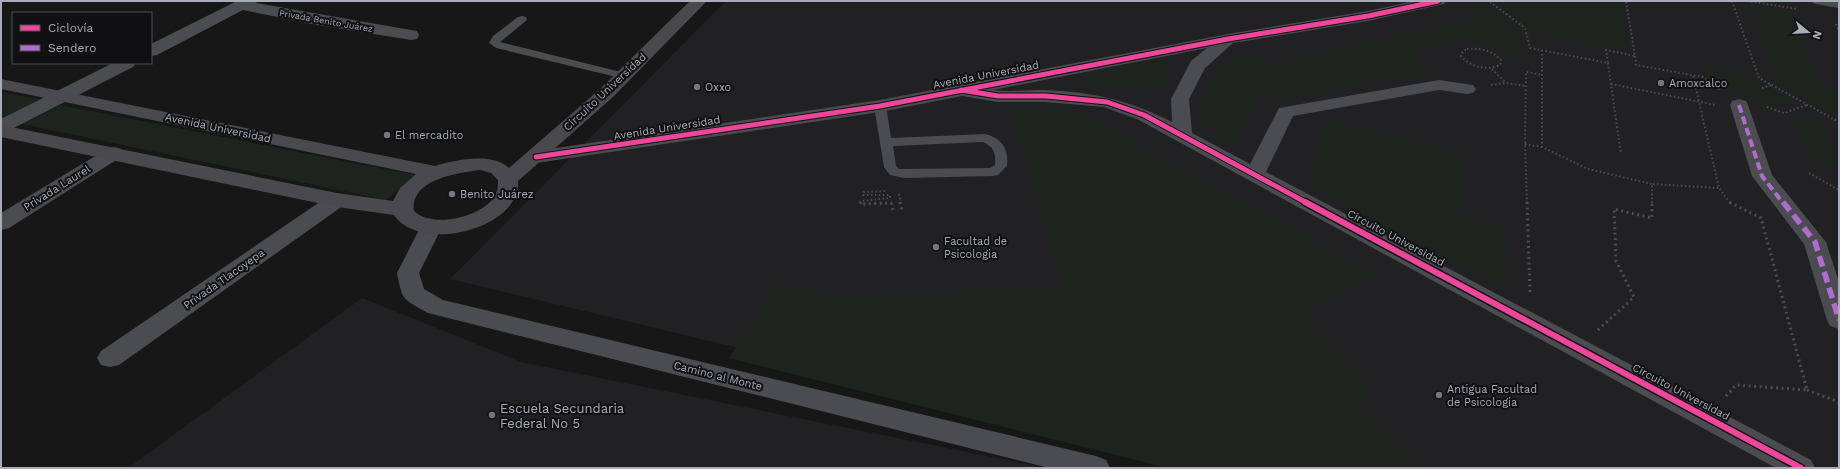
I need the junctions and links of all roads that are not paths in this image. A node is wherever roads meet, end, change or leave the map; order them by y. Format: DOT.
graph roads {
  1 [pos="698,1"];
  2 [pos="1438,1"];
  3 [pos="1819,1"];
  4 [pos="245,3"];
  5 [pos="1839,5"];
  6 [pos="522,19"];
  7 [pos="411,35"];
  8 [pos="1228,39"];
  9 [pos="152,50"];
  10 [pos="125,64"];
  11 [pos="625,76"];
  12 [pos="1,84"];
  13 [pos="1467,89"];
  14 [pos="961,90"];
  15 [pos="62,96"];
  16 [pos="880,106"];
  17 [pos="1739,108"];
  18 [pos="1,127"];
  19 [pos="1,131"];
  20 [pos="1182,135"];
  21 [pos="887,142"];
  22 [pos="114,153"];
  23 [pos="536,157"];
  24 [pos="435,172"];
  25 [pos="1255,174"];
  26 [pos="508,179"];
  27 [pos="338,200"];
  28 [pos="403,209"];
  29 [pos="1,223"];
  30 [pos="431,227"];
  31 [pos="1839,320"];
  32 [pos="110,358"];
  33 [pos="1044,462"];
  34 [pos="1096,468"];
  35 [pos="1801,468"];
  1 -- 11 [label="street, Circuito Universidad"];
  2 -- 8 [label="street, Avenida Universidad"];
  3 -- 5 [label="lane"];
  4 -- 7 [label="street, Privada Benito Juárez"];
  4 -- 9 [label="street"];
  6 -- 11 [label="lane"];
  8 -- 14 [label="street, Avenida Universidad"];
  8 -- 20 [label="street"];
  10 -- 15 [label="street"];
  11 -- 23 [label="street, Circuito Universidad"];
  12 -- 15 [label="street, Avenida Universidad"];
  13 -- 25 [label="street"];
  14 -- 16 [label="street, Avenida Universidad"];
  14 -- 20 [label="street, Circuito Universidad"];
  15 -- 18 [label="street"];
  15 -- 24 [label="street, Avenida Universidad"];
  16 -- 21 [label="lane"];
  16 -- 23 [label="street, Avenida Universidad"];
  17 -- 31 [label="street"];
  19 -- 22 [label="street"];
  20 -- 25 [label="street, Circuito Universidad"];
  21 -- 21 [label="lane"];
  22 -- 27 [label="street"];
  22 -- 29 [label="street, Privada Laurel"];
  23 -- 26 [label="street, Circuito Universidad"];
  24 -- 26 [label="street"];
  24 -- 28 [label="street"];
  25 -- 35 [label="street, Circuito Universidad"];
  26 -- 30 [label="street"];
  27 -- 28 [label="street"];
  27 -- 32 [label="street, Privada Tlacoyepa"];
  28 -- 30 [label="street"];
  30 -- 33 [label="street, Camino al Monte"];
  33 -- 34 [label="street, Camino al Monte"];
}
